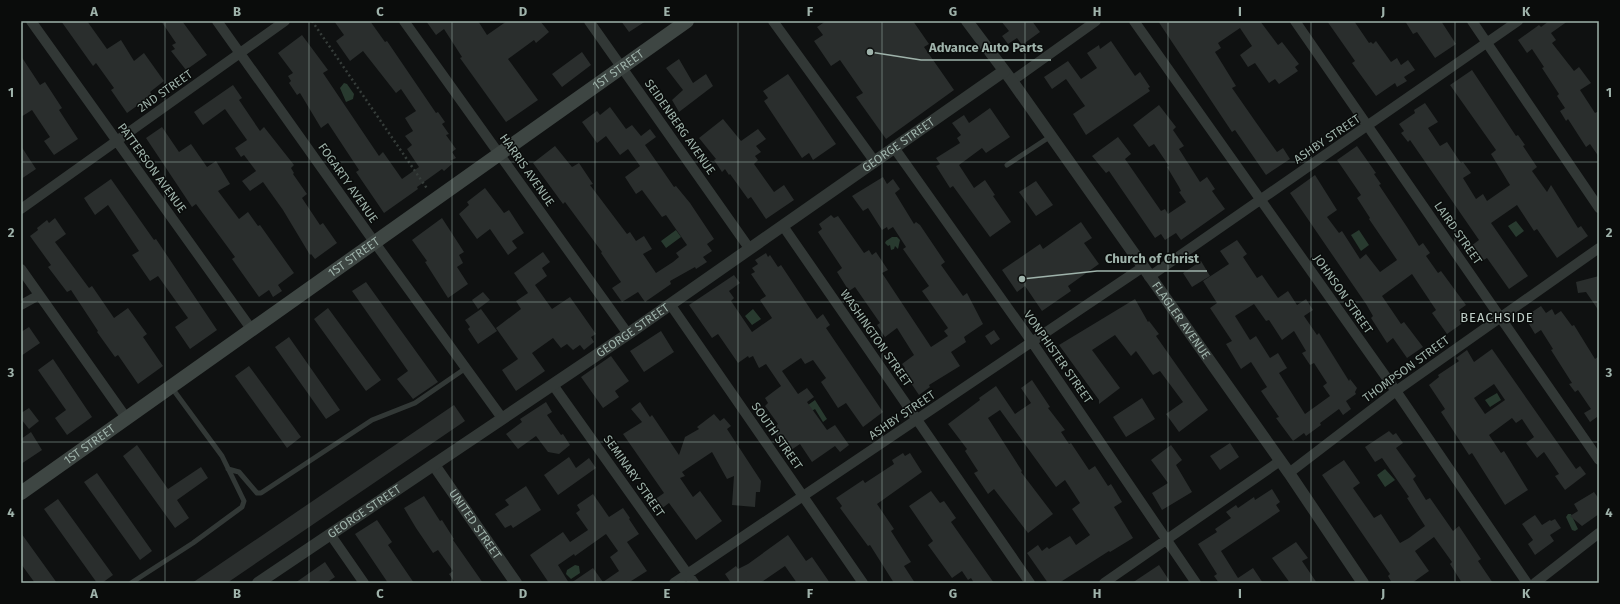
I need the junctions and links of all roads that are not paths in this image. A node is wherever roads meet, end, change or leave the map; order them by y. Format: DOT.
graph roads {
  1 [pos="31,21"];
  2 [pos="217,21"];
  3 [pos="285,21"];
  4 [pos="404,21"];
  5 [pos="589,21"];
  6 [pos="773,21"];
  7 [pos="967,21"];
  8 [pos="1096,21"];
  9 [pos="1134,21"];
  10 [pos="1295,21"];
  11 [pos="1472,21"];
  12 [pos="1518,21"];
  13 [pos="683,22"];
  14 [pos="1486,43"];
  15 [pos="240,54"];
  16 [pos="622,68"];
  17 [pos="1008,76"];
  18 [pos="1368,127"];
  19 [pos="1051,136"];
  20 [pos="116,141"];
  21 [pos="895,149"];
  22 [pos="500,155"];
  23 [pos="875,162"];
  24 [pos="1007,165"];
  25 [pos="1260,199"];
  26 [pos="1599,208"];
  27 [pos="21,209"];
  28 [pos="783,226"];
  29 [pos="375,243"];
  30 [pos="749,248"];
  31 [pos="1599,248"];
  32 [pos="21,269"];
  33 [pos="1146,272"];
  34 [pos="39,295"];
  35 [pos="670,304"];
  36 [pos="21,305"];
  37 [pos="1501,317"];
  38 [pos="252,330"];
  39 [pos="628,334"];
  40 [pos="1032,342"];
  41 [pos="466,368"];
  42 [pos="553,385"];
  43 [pos="172,387"];
  44 [pos="1396,391"];
  45 [pos="127,418"];
  46 [pos="502,418"];
  47 [pos="918,420"];
  48 [pos="1599,460"];
  49 [pos="1280,461"];
  50 [pos="434,465"];
  51 [pos="228,469"];
  52 [pos="1289,473"];
  53 [pos="21,493"];
  54 [pos="804,497"];
  55 [pos="1599,533"];
  56 [pos="330,534"];
  57 [pos="1166,539"];
  58 [pos="688,574"];
  59 [pos="131,583"];
  60 [pos="258,583"];
  61 [pos="364,583"];
  62 [pos="516,583"];
  63 [pos="674,583"];
  64 [pos="694,583"];
  65 [pos="863,583"];
  66 [pos="1030,583"];
  67 [pos="1104,583"];
  68 [pos="1196,583"];
  69 [pos="1363,583"];
  70 [pos="1527,583"];
  71 [pos="1535,583"];
  1 -- 20 [label="street, PATTERSON AVENUE"];
  2 -- 15 [label="street, FOGARTY AVENUE"];
  3 -- 15 [label="street, 2ND STREET"];
  4 -- 22 [label="street, HARRIS AVENUE"];
  5 -- 16 [label="street, SEIDENBERG AVENUE"];
  6 -- 23 [label="street"];
  7 -- 17 [label="street, FLAGLER AVENUE"];
  8 -- 17 [label="street, GEORGE STREET"];
  9 -- 25 [label="street, JOHNSON STREET"];
  10 -- 18 [label="street, LAIRD STREET"];
  11 -- 14 [label="street"];
  12 -- 14 [label="street, ASHBY STREET"];
  13 -- 16 [label="main road, 1ST STREET"];
  14 -- 18 [label="street, ASHBY STREET"];
  14 -- 26 [label="street"];
  15 -- 20 [label="street, 2ND STREET"];
  15 -- 29 [label="street, FOGARTY AVENUE"];
  16 -- 22 [label="main road, 1ST STREET"];
  16 -- 30 [label="street, SEIDENBERG AVENUE"];
  17 -- 19 [label="street, FLAGLER AVENUE"];
  17 -- 21 [label="street, GEORGE STREET"];
  18 -- 25 [label="street, ASHBY STREET"];
  18 -- 37 [label="street, LAIRD STREET"];
  19 -- 24 [label="lane"];
  19 -- 33 [label="street, FLAGLER AVENUE"];
  20 -- 27 [label="street, 2ND STREET"];
  20 -- 38 [label="street, PATTERSON AVENUE"];
  21 -- 23 [label="street, GEORGE STREET"];
  21 -- 40 [label="street, VONPHISTER STREET"];
  22 -- 29 [label="main road, 1ST STREET"];
  22 -- 39 [label="street, HARRIS AVENUE"];
  23 -- 28 [label="street, GEORGE STREET"];
  25 -- 33 [label="street, ASHBY STREET"];
  25 -- 44 [label="street, JOHNSON STREET"];
  28 -- 30 [label="street, GEORGE STREET"];
  28 -- 47 [label="street, WASHINGTON STREET"];
  29 -- 38 [label="main road, 1ST STREET"];
  29 -- 41 [label="street, FOGARTY AVENUE"];
  30 -- 35 [label="street, GEORGE STREET"];
  31 -- 37 [label="street, THOMPSON STREET"];
  32 -- 34 [label="street"];
  33 -- 40 [label="street, ASHBY STREET"];
  33 -- 49 [label="street, FLAGLER AVENUE"];
  34 -- 36 [label="street"];
  34 -- 45 [label="street"];
  35 -- 39 [label="street, GEORGE STREET"];
  35 -- 54 [label="street, SOUTH STREET"];
  37 -- 44 [label="street, THOMPSON STREET"];
  37 -- 48 [label="street, LAIRD STREET"];
  38 -- 43 [label="main road, 1ST STREET"];
  39 -- 42 [label="street, GEORGE STREET"];
  40 -- 47 [label="street, ASHBY STREET"];
  40 -- 57 [label="street, VONPHISTER STREET"];
  41 -- 46 [label="street, FOGARTY AVENUE"];
  41 -- 51 [label="lane"];
  42 -- 46 [label="street, GEORGE STREET"];
  42 -- 58 [label="street, SEMINARY STREET"];
  43 -- 45 [label="main road, 1ST STREET"];
  43 -- 51 [label="lane"];
  44 -- 52 [label="street, THOMPSON STREET"];
  44 -- 70 [label="street, JOHNSON STREET"];
  45 -- 53 [label="main road, 1ST STREET"];
  46 -- 50 [label="street, GEORGE STREET"];
  47 -- 54 [label="street, ASHBY STREET"];
  47 -- 66 [label="street, WASHINGTON STREET"];
  49 -- 52 [label="street, FLAGLER AVENUE"];
  49 -- 57 [label="street"];
  50 -- 56 [label="street, GEORGE STREET"];
  50 -- 62 [label="street, UNITED STREET"];
  51 -- 59 [label="lane"];
  52 -- 69 [label="street, FLAGLER AVENUE"];
  54 -- 58 [label="street, ASHBY STREET"];
  54 -- 65 [label="street, SOUTH STREET"];
  55 -- 71 [label="street"];
  56 -- 60 [label="street, GEORGE STREET"];
  56 -- 61 [label="street"];
  57 -- 67 [label="street"];
  57 -- 68 [label="street, VONPHISTER STREET"];
  58 -- 63 [label="street, ASHBY STREET"];
  58 -- 64 [label="street, SEMINARY STREET"];
}
